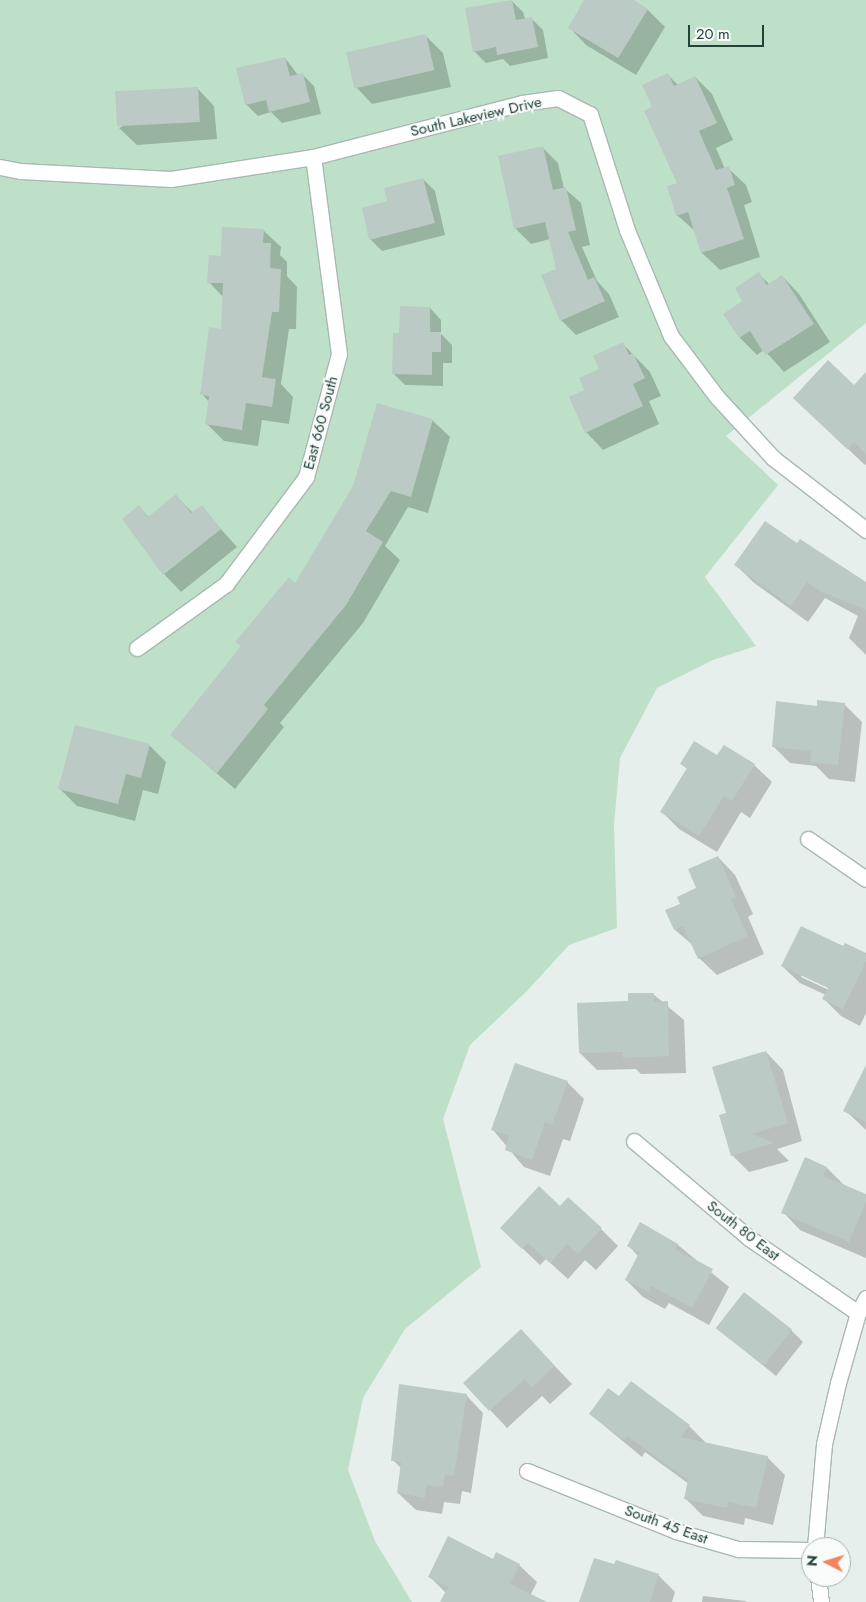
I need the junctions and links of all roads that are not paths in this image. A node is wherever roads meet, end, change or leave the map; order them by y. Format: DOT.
graph roads {
  1 [pos="313,157"];
  2 [pos="0,167"];
  3 [pos="866,530"];
  4 [pos="137,648"];
  5 [pos="808,839"];
  6 [pos="866,879"];
  7 [pos="634,1141"];
  8 [pos="866,1298"];
  9 [pos="858,1313"];
  10 [pos="528,1472"];
  11 [pos="816,1537"];
  12 [pos="801,1550"];
  13 [pos="819,1587"];
  14 [pos="821,1602"];
  1 -- 2 [label="street, South Lakeview Drive"];
  1 -- 3 [label="street, South Lakeview Drive"];
  1 -- 4 [label="street, East 660 South"];
  5 -- 6 [label="street"];
  7 -- 9 [label="street, South 80 East"];
  8 -- 9 [label="street"];
  9 -- 11 [label="street"];
  10 -- 12 [label="street, South 45 East"];
  13 -- 14 [label="street"];
}
